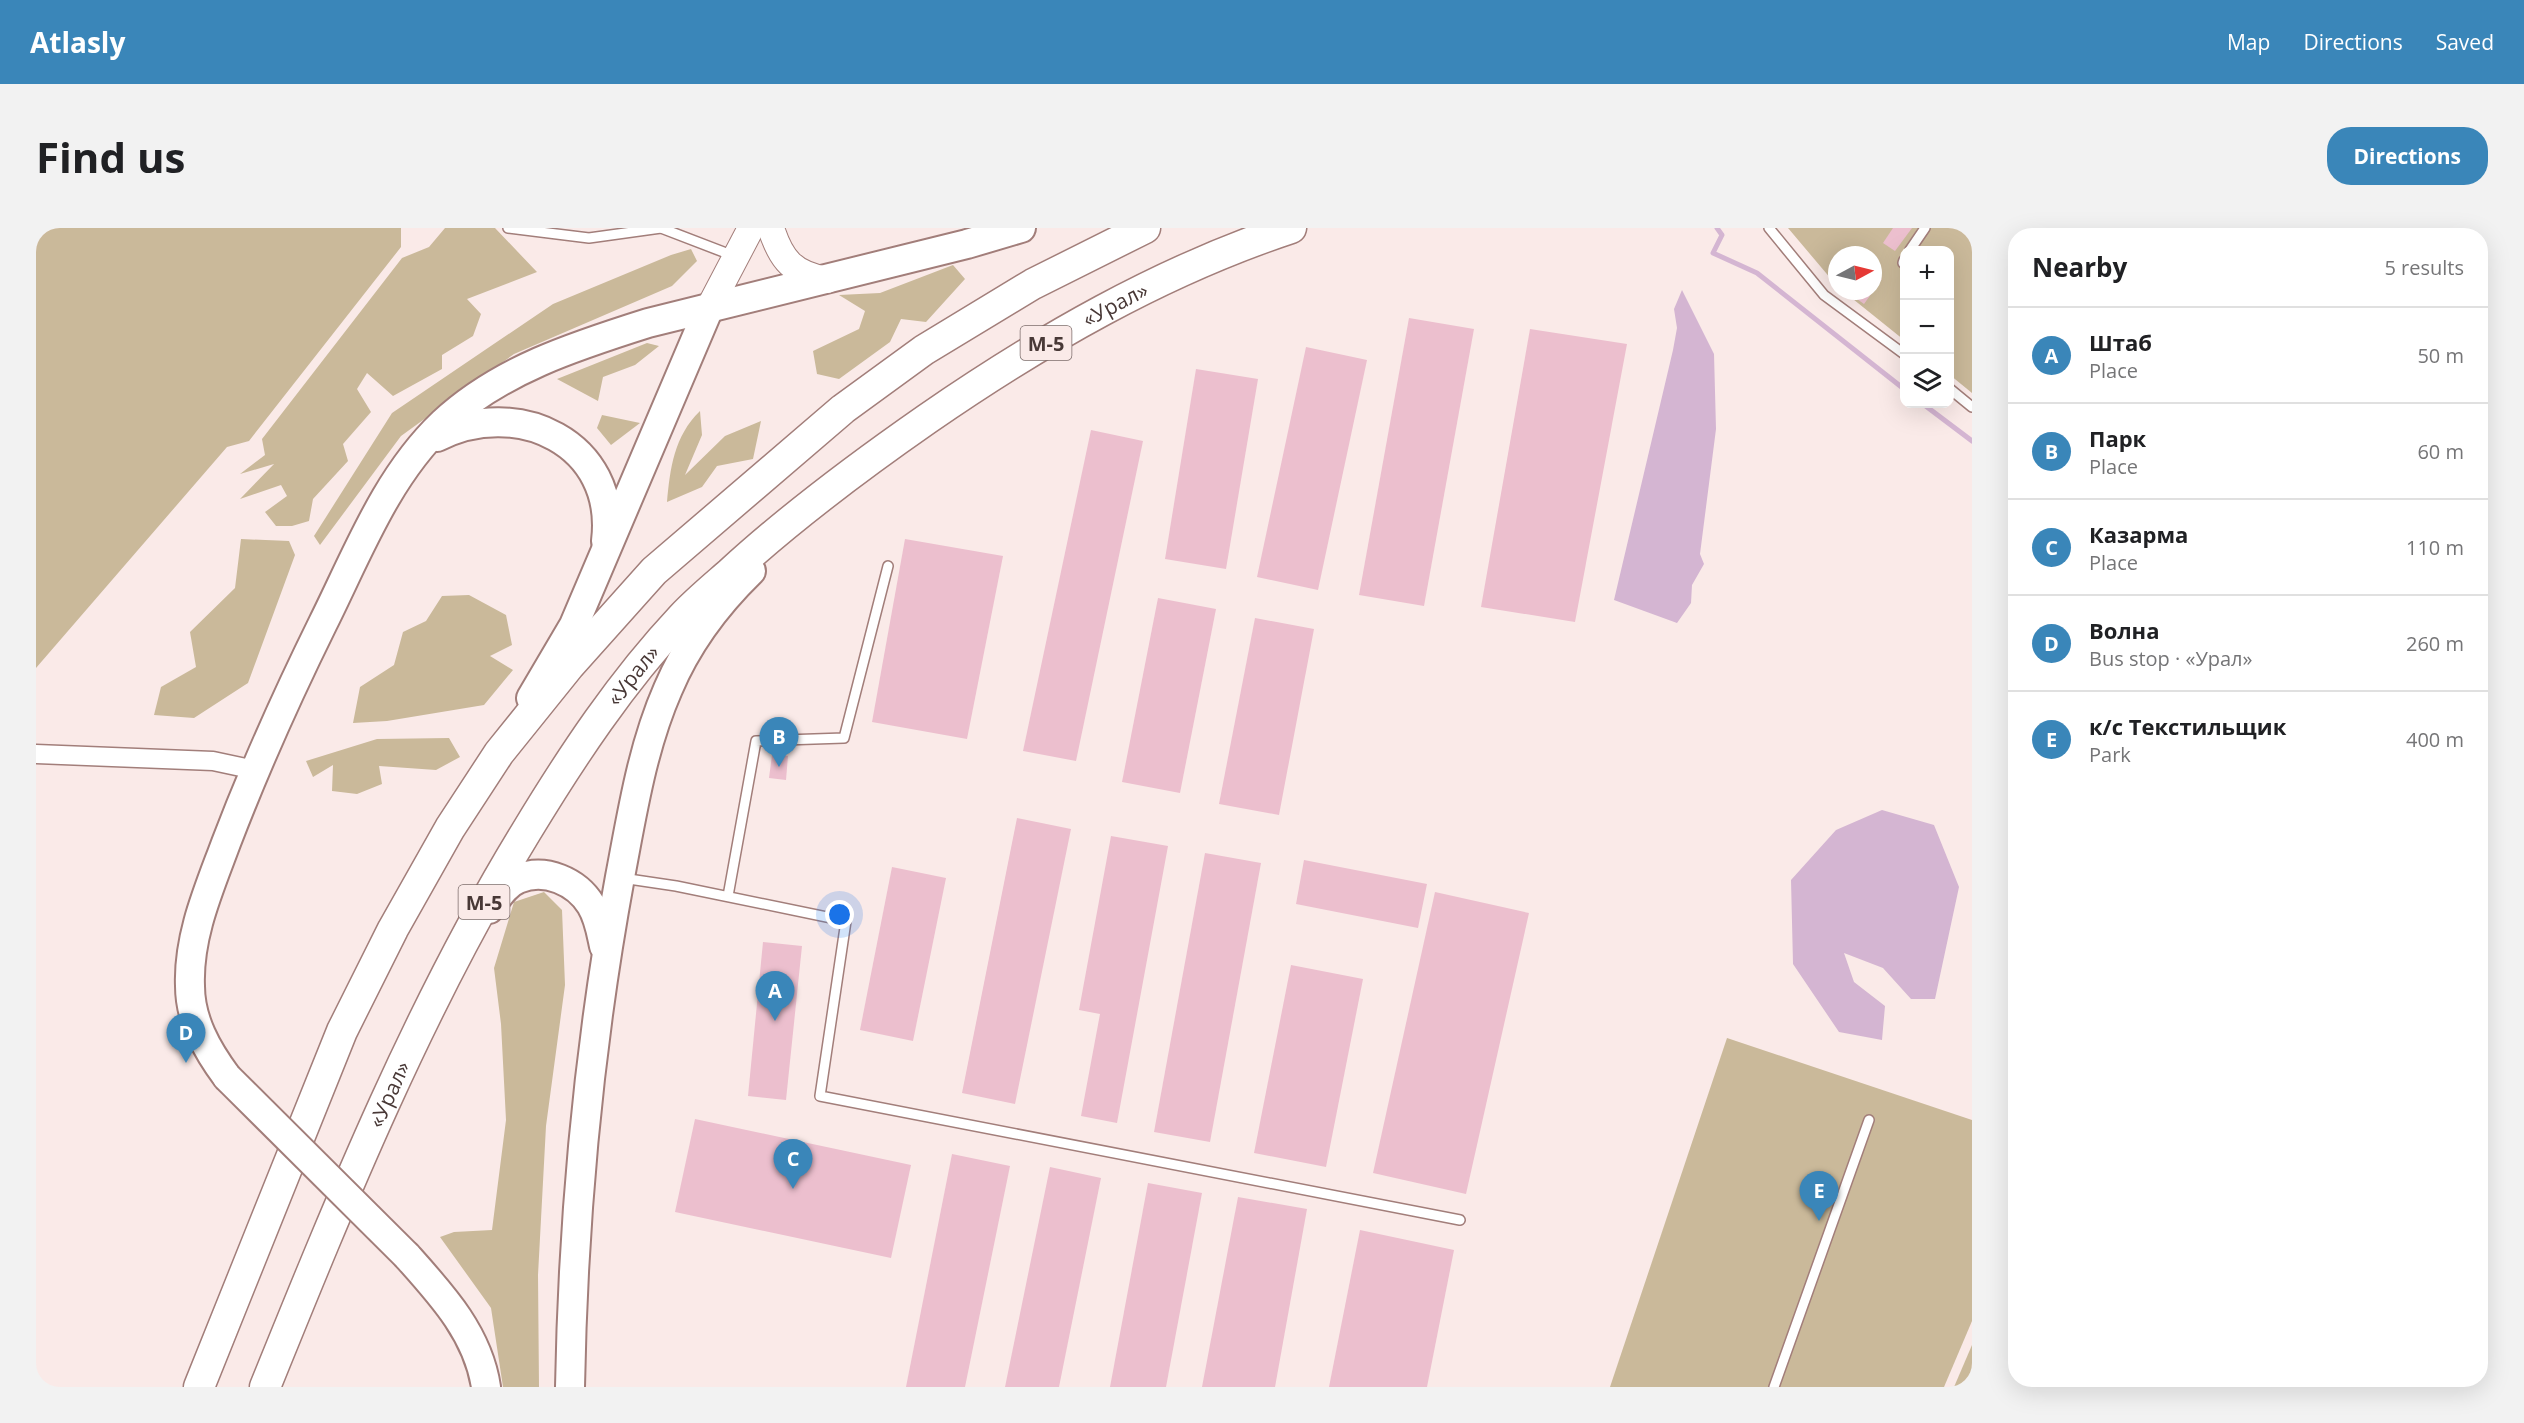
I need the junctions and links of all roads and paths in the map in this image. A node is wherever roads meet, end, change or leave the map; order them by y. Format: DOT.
graph roads {
  1 [pos="508,228"];
  2 [pos="661,228"];
  3 [pos="752,228"];
  4 [pos="771,228"];
  5 [pos="1022,228"];
  6 [pos="1145,228"];
  7 [pos="1291,228"];
  8 [pos="1769,228"];
  9 [pos="1925,228"];
  10 [pos="1913,246"];
  11 [pos="736,257"];
  12 [pos="827,280"];
  13 [pos="710,308"];
  14 [pos="1900,350"];
  15 [pos="1954,392"];
  16 [pos="1972,407"];
  17 [pos="418,451"];
  18 [pos="821,495"];
  19 [pos="604,558"];
  20 [pos="888,566"];
  21 [pos="499,753"];
  22 [pos="40,757"];
  23 [pos="255,770"];
  24 [pos="620,878"];
  25 [pos="728,896"];
  26 [pos="606,955"];
  27 [pos="454,956"];
  28 [pos="1869,1120"];
  29 [pos="1460,1220"];
  30 [pos="199,1387"];
  31 [pos="265,1387"];
  32 [pos="486,1387"];
  33 [pos="570,1387"];
  34 [pos="1774,1387"];
  1 -- 2 [label="lane"];
  2 -- 11 [label="lane"];
  3 -- 11 [label="main road"];
  4 -- 12 [label="main road"];
  5 -- 12 [label="main road"];
  6 -- 21 [label="highway, М-5"];
  7 -- 18 [label="highway, «Урал» / М-5"];
  8 -- 14 [label="lane"];
  9 -- 10 [label="lane"];
  11 -- 13 [label="main road"];
  12 -- 13 [label="main road"];
  13 -- 17 [label="main road"];
  13 -- 19 [label="main road"];
  15 -- 16 [label="lane"];
  17 -- 19 [label="main road"];
  17 -- 23 [label="main road"];
  18 -- 24 [label="main road"];
  18 -- 27 [label="highway, «Урал» / М-5"];
  19 -- 21 [label="main road"];
  20 -- 25 [label="lane"];
  21 -- 30 [label="highway, М-5"];
  22 -- 23 [label="street"];
  23 -- 32 [label="main road, bridge"];
  24 -- 25 [label="lane"];
  24 -- 26 [label="main road"];
  25 -- 29 [label="lane"];
  26 -- 27 [label="main road"];
  26 -- 33 [label="main road"];
  27 -- 31 [label="highway, «Урал» / М-5"];
  28 -- 34 [label="lane"];
}
